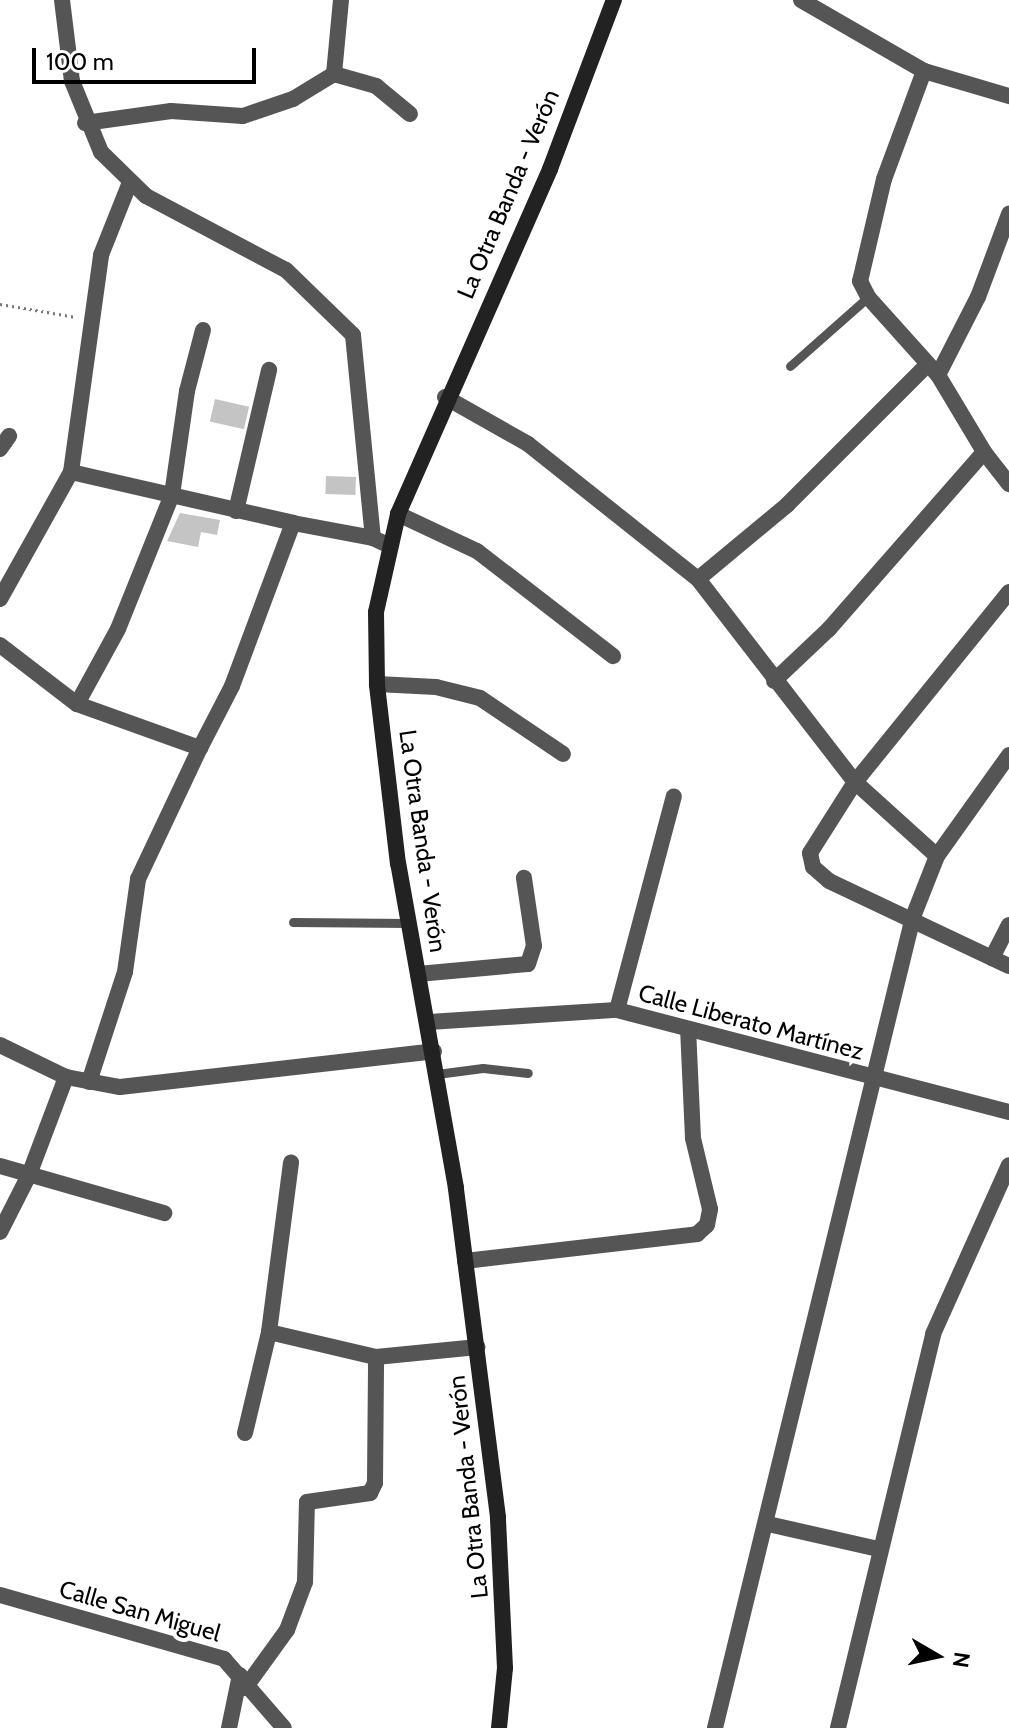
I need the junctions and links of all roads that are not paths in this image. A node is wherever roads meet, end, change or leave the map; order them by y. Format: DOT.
graph roads {
  1 [pos="62,0"];
  2 [pos="341,0"];
  3 [pos="614,0"];
  4 [pos="801,0"];
  5 [pos="924,71"];
  6 [pos="334,74"];
  7 [pos="1009,96"];
  8 [pos="410,114"];
  9 [pos="85,123"];
  10 [pos="130,182"];
  11 [pos="1009,214"];
  12 [pos="868,297"];
  13 [pos="203,330"];
  14 [pos="790,366"];
  15 [pos="269,370"];
  16 [pos="933,370"];
  17 [pos="445,397"];
  18 [pos="984,452"];
  19 [pos="71,472"];
  20 [pos="1009,484"];
  21 [pos="172,495"];
  22 [pos="236,511"];
  23 [pos="398,514"];
  24 [pos="293,523"];
  25 [pos="381,542"];
  26 [pos="698,579"];
  27 [pos="1009,592"];
  28 [pos="0,599"];
  29 [pos="0,645"];
  30 [pos="613,656"];
  31 [pos="774,681"];
  32 [pos="377,684"];
  33 [pos="77,704"];
  34 [pos="200,748"];
  35 [pos="563,754"];
  36 [pos="1009,755"];
  37 [pos="855,782"];
  38 [pos="674,796"];
  39 [pos="937,856"];
  40 [pos="524,878"];
  41 [pos="913,917"];
  42 [pos="293,922"];
  43 [pos="409,923"];
  44 [pos="1009,925"];
  45 [pos="992,958"];
  46 [pos="1009,966"];
  47 [pos="418,974"];
  48 [pos="617,1010"];
  49 [pos="429,1022"];
  50 [pos="688,1029"];
  51 [pos="0,1045"];
  52 [pos="434,1051"];
  53 [pos="528,1073"];
  54 [pos="437,1074"];
  55 [pos="66,1077"];
  56 [pos="875,1080"];
  57 [pos="89,1082"];
  58 [pos="1009,1112"];
  59 [pos="291,1162"];
  60 [pos="1009,1165"];
  61 [pos="0,1166"];
  62 [pos="29,1175"];
  63 [pos="164,1213"];
  64 [pos="0,1232"];
  65 [pos="465,1261"];
  66 [pos="269,1332"];
  67 [pos="478,1347"];
  68 [pos="376,1357"];
  69 [pos="245,1433"];
  70 [pos="768,1524"];
  71 [pos="878,1549"];
  72 [pos="0,1595"];
  73 [pos="243,1680"];
  74 [pos="229,1728"];
  75 [pos="284,1728"];
  76 [pos="499,1728"];
  77 [pos="715,1728"];
  78 [pos="838,1728"];
  1 -- 9 [label="street"];
  2 -- 6 [label="street"];
  3 -- 17 [label="main road, La Otra Banda - Verón"];
  4 -- 5 [label="street"];
  5 -- 7 [label="street"];
  5 -- 12 [label="street"];
  6 -- 8 [label="street"];
  6 -- 9 [label="street"];
  9 -- 10 [label="street"];
  10 -- 19 [label="street"];
  10 -- 25 [label="street"];
  11 -- 16 [label="street"];
  12 -- 14 [label="lane"];
  12 -- 16 [label="street"];
  13 -- 21 [label="street"];
  15 -- 22 [label="street"];
  16 -- 18 [label="street"];
  16 -- 26 [label="street"];
  17 -- 23 [label="main road, La Otra Banda - Verón"];
  17 -- 26 [label="street"];
  18 -- 20 [label="street"];
  18 -- 31 [label="street"];
  19 -- 21 [label="street"];
  19 -- 28 [label="street"];
  21 -- 22 [label="street"];
  21 -- 33 [label="street"];
  22 -- 24 [label="street"];
  23 -- 25 [label="main road, La Otra Banda - Verón"];
  23 -- 30 [label="street"];
  24 -- 25 [label="street"];
  24 -- 34 [label="street"];
  25 -- 32 [label="main road, La Otra Banda - Verón"];
  26 -- 31 [label="street"];
  27 -- 37 [label="street"];
  29 -- 33 [label="street"];
  31 -- 37 [label="street"];
  32 -- 35 [label="street"];
  32 -- 43 [label="main road, La Otra Banda - Verón"];
  33 -- 34 [label="street"];
  34 -- 57 [label="street"];
  36 -- 39 [label="street"];
  37 -- 39 [label="street"];
  37 -- 41 [label="street"];
  38 -- 48 [label="street"];
  39 -- 41 [label="street"];
  40 -- 47 [label="street"];
  41 -- 45 [label="street"];
  41 -- 56 [label="street"];
  42 -- 43 [label="lane"];
  43 -- 47 [label="main road, La Otra Banda - Verón"];
  44 -- 45 [label="street"];
  45 -- 46 [label="street"];
  47 -- 49 [label="main road, La Otra Banda - Verón"];
  48 -- 49 [label="street, Calle Liberato Martínez"];
  48 -- 50 [label="street, Calle Liberato Martínez"];
  49 -- 52 [label="main road, La Otra Banda - Verón"];
  50 -- 56 [label="street, Calle Liberato Martínez"];
  50 -- 65 [label="street"];
  51 -- 55 [label="street"];
  52 -- 54 [label="main road, La Otra Banda - Verón"];
  52 -- 57 [label="street"];
  53 -- 54 [label="lane"];
  54 -- 65 [label="main road, La Otra Banda - Verón"];
  55 -- 57 [label="street"];
  55 -- 62 [label="street"];
  56 -- 58 [label="street, Calle Liberato Martínez"];
  56 -- 70 [label="street"];
  59 -- 66 [label="street"];
  60 -- 71 [label="street"];
  61 -- 62 [label="street"];
  62 -- 63 [label="street"];
  62 -- 64 [label="street"];
  65 -- 67 [label="main road, La Otra Banda - Verón"];
  66 -- 68 [label="street"];
  66 -- 69 [label="street"];
  67 -- 68 [label="street"];
  67 -- 76 [label="main road, La Otra Banda - Verón"];
  68 -- 73 [label="street"];
  70 -- 71 [label="street"];
  70 -- 77 [label="street"];
  71 -- 78 [label="street"];
  72 -- 73 [label="street, Calle San Miguel"];
  73 -- 74 [label="street"];
  73 -- 75 [label="street, Calle San Miguel"];
}
